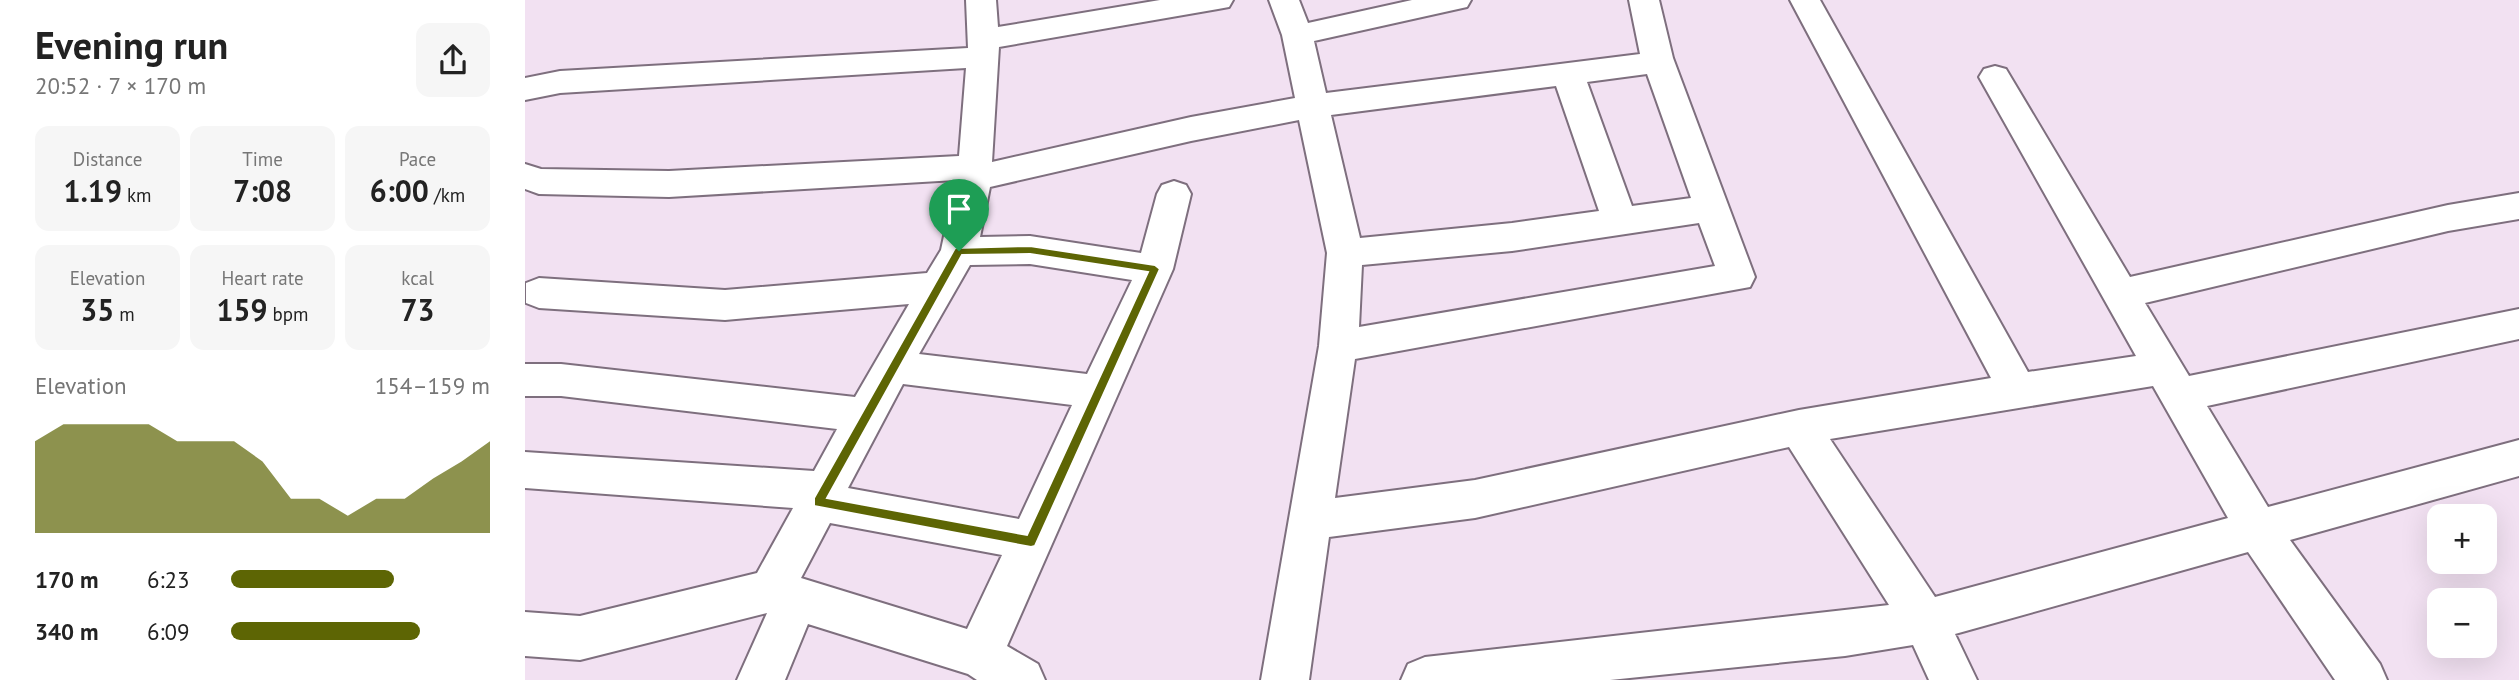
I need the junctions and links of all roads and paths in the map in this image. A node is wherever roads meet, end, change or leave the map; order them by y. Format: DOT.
graph roads {
  1 [pos="981,0"];
  2 [pos="1456,0"];
  3 [pos="1644,0"];
  4 [pos="1805,0"];
  5 [pos="1204,2"];
  6 [pos="1291,17"];
  7 [pos="983,48"];
  8 [pos="1658,62"];
  9 [pos="1568,73"];
  10 [pos="1994,77"];
  11 [pos="525,89"];
  12 [pos="1313,106"];
  13 [pos="975,173"];
  14 [pos="525,176"];
  15 [pos="1174,194"];
  16 [pos="2519,206"];
  17 [pos="1711,208"];
  18 [pos="1621,221"];
  19 [pos="959,251"];
  20 [pos="1345,253"];
  21 [pos="1155,269"];
  22 [pos="938,287"];
  23 [pos="539,293"];
  24 [pos="2120,294"];
  25 [pos="2519,324"];
  26 [pos="1338,346"];
  27 [pos="892,367"];
  28 [pos="525,380"];
  29 [pos="2172,382"];
  30 [pos="2017,390"];
  31 [pos="1099,392"];
  32 [pos="866,415"];
  33 [pos="1799,427"];
  34 [pos="2519,458"];
  35 [pos="525,470"];
  36 [pos="822,496"];
  37 [pos="1311,520"];
  38 [pos="2258,531"];
  39 [pos="1031,541"];
  40 [pos="784,594"];
  41 [pos="1925,621"];
  42 [pos="525,634"];
  43 [pos="979,654"];
  44 [pos="761,680"];
  45 [pos="1021,680"];
  46 [pos="1286,680"];
  47 [pos="1425,680"];
  48 [pos="1953,680"];
  49 [pos="2363,680"];
  1 -- 7 [label="street"];
  2 -- 6 [label="street"];
  3 -- 8 [label="street"];
  4 -- 30 [label="street"];
  5 -- 7 [label="street"];
  6 -- 12 [label="street"];
  7 -- 11 [label="street"];
  7 -- 13 [label="street"];
  8 -- 9 [label="street"];
  8 -- 17 [label="street"];
  9 -- 12 [label="street"];
  9 -- 18 [label="street"];
  10 -- 24 [label="street"];
  12 -- 13 [label="street"];
  12 -- 20 [label="street"];
  13 -- 14 [label="street"];
  13 -- 19 [label="street"];
  15 -- 21 [label="street"];
  16 -- 24 [label="street"];
  17 -- 18 [label="street"];
  17 -- 26 [label="street"];
  18 -- 20 [label="street"];
  19 -- 21 [label="street"];
  19 -- 22 [label="street"];
  20 -- 26 [label="street"];
  21 -- 31 [label="street"];
  22 -- 23 [label="street"];
  22 -- 27 [label="street"];
  24 -- 29 [label="street"];
  25 -- 29 [label="street"];
  26 -- 37 [label="street"];
  27 -- 31 [label="street"];
  27 -- 32 [label="street"];
  28 -- 32 [label="street"];
  29 -- 30 [label="street"];
  29 -- 38 [label="street"];
  30 -- 33 [label="street"];
  31 -- 39 [label="street"];
  32 -- 36 [label="street"];
  33 -- 37 [label="street"];
  33 -- 41 [label="street"];
  34 -- 38 [label="street"];
  35 -- 36 [label="street"];
  36 -- 39 [label="street"];
  36 -- 40 [label="street"];
  37 -- 46 [label="street"];
  38 -- 41 [label="street"];
  38 -- 49 [label="street"];
  39 -- 43 [label="street"];
  40 -- 42 [label="street"];
  40 -- 43 [label="street"];
  40 -- 44 [label="street"];
  41 -- 47 [label="street"];
  41 -- 48 [label="street"];
  43 -- 45 [label="street"];
}
